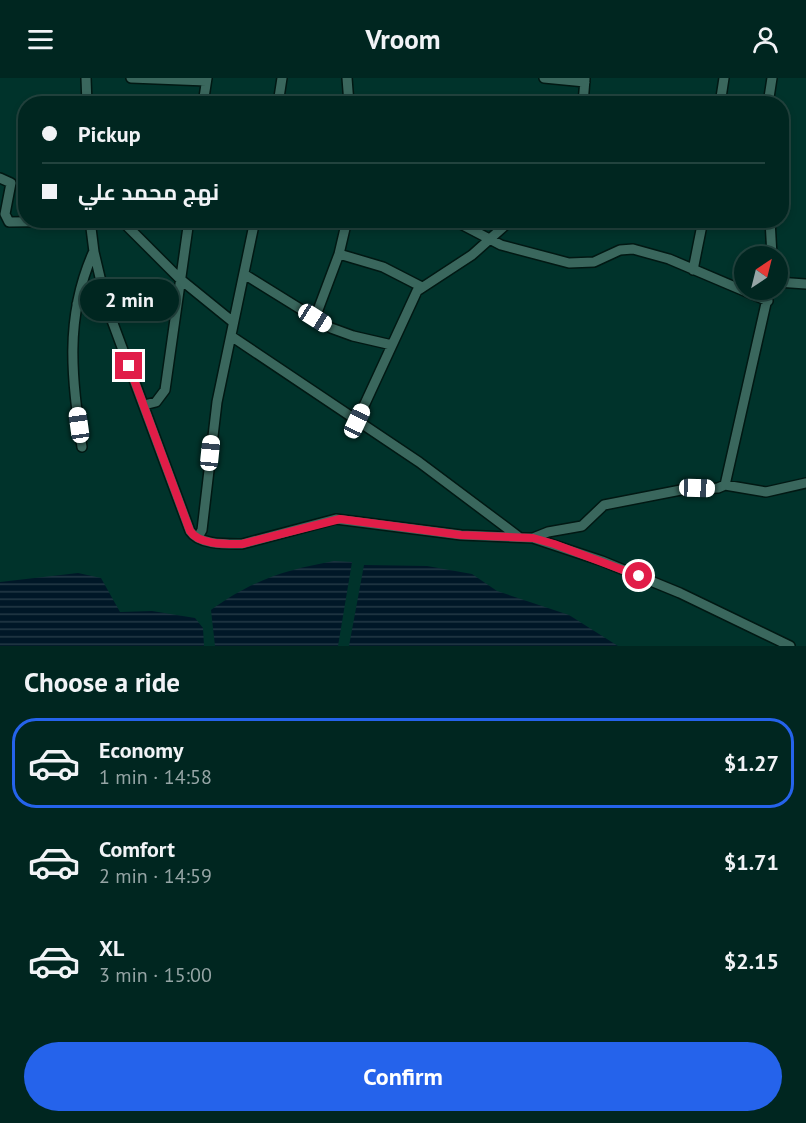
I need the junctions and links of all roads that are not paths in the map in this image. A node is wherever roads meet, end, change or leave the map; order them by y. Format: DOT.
graph roads {
  1 [pos="86,78"];
  2 [pos="131,78"];
  3 [pos="282,78"];
  4 [pos="347,78"];
  5 [pos="544,78"];
  6 [pos="724,78"];
  7 [pos="772,78"];
  8 [pos="155,79"];
  9 [pos="206,80"];
  10 [pos="585,80"];
  11 [pos="87,96"];
  12 [pos="204,96"];
  13 [pos="279,96"];
  14 [pos="348,96"];
  15 [pos="584,96"];
  16 [pos="721,96"];
  17 [pos="769,96"];
  18 [pos="0,178"];
  19 [pos="18,222"];
  20 [pos="91,228"];
  21 [pos="129,228"];
  22 [pos="188,228"];
  23 [pos="253,228"];
  24 [pos="345,228"];
  25 [pos="469,228"];
  26 [pos="501,228"];
  27 [pos="701,228"];
  28 [pos="770,228"];
  29 [pos="489,238"];
  30 [pos="771,246"];
  31 [pos="94,252"];
  32 [pos="339,254"];
  33 [pos="693,270"];
  34 [pos="244,274"];
  35 [pos="180,279"];
  36 [pos="788,283"];
  37 [pos="806,284"];
  38 [pos="422,287"];
  39 [pos="105,301"];
  40 [pos="768,301"];
  41 [pos="77,304"];
  42 [pos="315,318"];
  43 [pos="233,322"];
  44 [pos="231,336"];
  45 [pos="392,345"];
  46 [pos="144,405"];
  47 [pos="357,421"];
  48 [pos="82,447"];
  49 [pos="806,483"];
  50 [pos="725,485"];
  51 [pos="197,537"];
  52 [pos="520,538"];
  53 [pos="533,538"];
  54 [pos="790,646"];
  1 -- 11 [label="street"];
  2 -- 8 [label="street"];
  3 -- 13 [label="street"];
  4 -- 14 [label="street"];
  5 -- 10 [label="street"];
  6 -- 16 [label="street"];
  7 -- 17 [label="street"];
  8 -- 9 [label="street"];
  9 -- 12 [label="street"];
  10 -- 15 [label="street"];
  18 -- 19 [label="street"];
  20 -- 31 [label="street"];
  21 -- 35 [label="street"];
  22 -- 35 [label="street"];
  23 -- 34 [label="street"];
  24 -- 32 [label="street"];
  25 -- 29 [label="street"];
  26 -- 29 [label="street"];
  27 -- 33 [label="street"];
  28 -- 30 [label="street"];
  29 -- 33 [label="street"];
  29 -- 38 [label="street"];
  31 -- 39 [label="street"];
  31 -- 41 [label="street"];
  32 -- 38 [label="street"];
  32 -- 42 [label="street"];
  33 -- 40 [label="street"];
  34 -- 42 [label="street"];
  34 -- 43 [label="street"];
  35 -- 43 [label="street"];
  35 -- 46 [label="street"];
  36 -- 37 [label="street"];
  38 -- 45 [label="street"];
  39 -- 41 [label="street"];
  39 -- 46 [label="street"];
  40 -- 50 [label="street"];
  41 -- 48 [label="street"];
  42 -- 45 [label="street"];
  43 -- 44 [label="street"];
  44 -- 47 [label="street"];
  44 -- 51 [label="street"];
  45 -- 47 [label="street"];
  46 -- 51 [label="street"];
  47 -- 52 [label="street"];
  49 -- 50 [label="street"];
  50 -- 53 [label="street"];
  51 -- 52 [label="street"];
  52 -- 53 [label="street"];
  53 -- 54 [label="street"];
}
